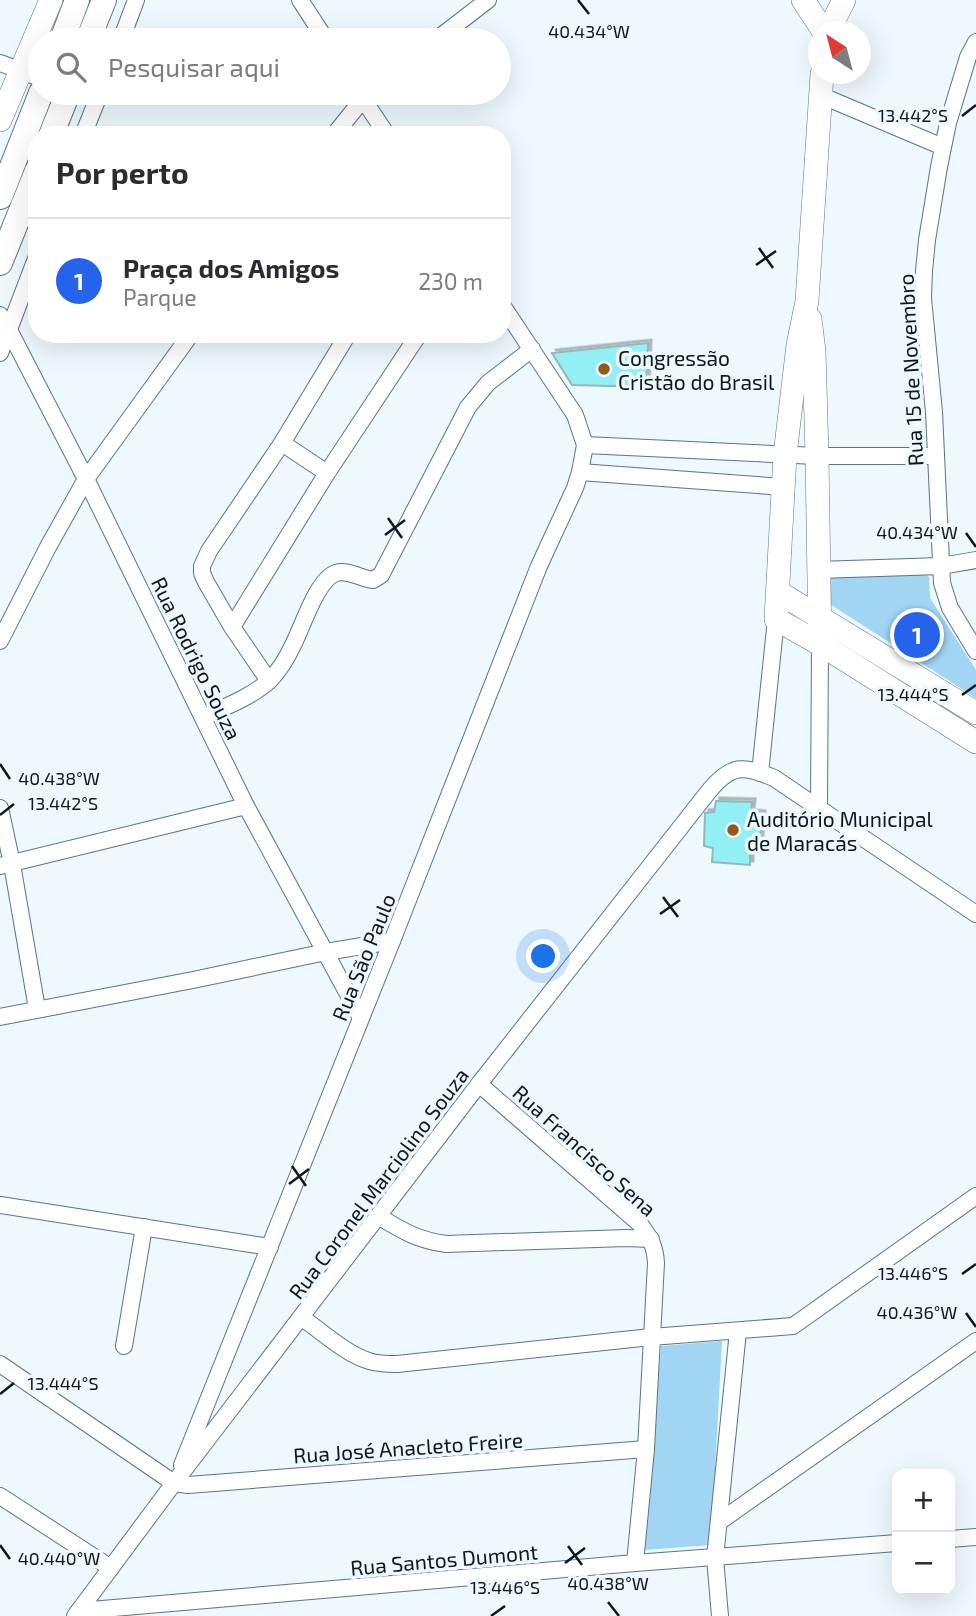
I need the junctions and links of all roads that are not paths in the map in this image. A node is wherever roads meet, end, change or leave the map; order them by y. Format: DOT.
graph roads {
  1 [pos="51,0"];
  2 [pos="77,0"];
  3 [pos="136,0"];
  4 [pos="300,0"];
  5 [pos="488,0"];
  6 [pos="803,0"];
  7 [pos="844,0"];
  8 [pos="96,3"];
  9 [pos="818,21"];
  10 [pos="832,21"];
  11 [pos="39,28"];
  12 [pos="66,28"];
  13 [pos="91,28"];
  14 [pos="126,28"];
  15 [pos="318,28"];
  16 [pos="452,28"];
  17 [pos="976,42"];
  18 [pos="28,54"];
  19 [pos="21,70"];
  20 [pos="821,84"];
  21 [pos="35,105"];
  22 [pos="63,105"];
  23 [pos="95,105"];
  24 [pos="357,105"];
  25 [pos="370,105"];
  26 [pos="0,120"];
  27 [pos="55,126"];
  28 [pos="87,126"];
  29 [pos="341,126"];
  30 [pos="382,126"];
  31 [pos="943,147"];
  32 [pos="6,163"];
  33 [pos="28,193"];
  34 [pos="0,197"];
  35 [pos="0,263"];
  36 [pos="28,280"];
  37 [pos="807,300"];
  38 [pos="0,315"];
  39 [pos="511,318"];
  40 [pos="9,330"];
  41 [pos="184,343"];
  42 [pos="343,343"];
  43 [pos="411,343"];
  44 [pos="532,349"];
  45 [pos="0,353"];
  46 [pos="282,443"];
  47 [pos="584,445"];
  48 [pos="785,454"];
  49 [pos="817,456"];
  50 [pos="936,456"];
  51 [pos="580,472"];
  52 [pos="327,473"];
  53 [pos="86,479"];
  54 [pos="783,487"];
  55 [pos="976,560"];
  56 [pos="941,566"];
  57 [pos="817,570"];
  58 [pos="778,592"];
  59 [pos="819,617"];
  60 [pos="776,619"];
  61 [pos="232,627"];
  62 [pos="0,640"];
  63 [pos="820,644"];
  64 [pos="976,650"];
  65 [pos="269,681"];
  66 [pos="976,713"];
  67 [pos="203,717"];
  68 [pos="973,734"];
  69 [pos="760,772"];
  70 [pos="246,806"];
  71 [pos="0,808"];
  72 [pos="819,808"];
  73 [pos="6,865"];
  74 [pos="976,914"];
  75 [pos="392,941"];
  76 [pos="326,952"];
  77 [pos="37,1009"];
  78 [pos="0,1017"];
  79 [pos="361,1018"];
  80 [pos="479,1084"];
  81 [pos="976,1196"];
  82 [pos="0,1205"];
  83 [pos="378,1216"];
  84 [pos="144,1227"];
  85 [pos="651,1239"];
  86 [pos="270,1247"];
  87 [pos="302,1318"];
  88 [pos="738,1331"];
  89 [pos="651,1337"];
  90 [pos="976,1341"];
  91 [pos="124,1346"];
  92 [pos="0,1364"];
  93 [pos="646,1449"];
  94 [pos="174,1483"];
  95 [pos="0,1496"];
  96 [pos="719,1522"];
  97 [pos="976,1537"];
  98 [pos="955,1539"];
  99 [pos="892,1543"];
  100 [pos="715,1558"];
  101 [pos="635,1563"];
  102 [pos="111,1568"];
  103 [pos="77,1614"];
  104 [pos="720,1616"];
  1 -- 11 [label="main road"];
  2 -- 12 [label="main road"];
  3 -- 14 [label="street"];
  4 -- 15 [label="street"];
  5 -- 16 [label="street"];
  6 -- 9 [label="main road"];
  7 -- 10 [label="main road"];
  8 -- 13 [label="main road"];
  17 -- 31 [label="street, Rua 15 de Novembro"];
  18 -- 19 [label="main road"];
  19 -- 26 [label="main road"];
  20 -- 31 [label="street"];
  20 -- 37 [label="main road"];
  21 -- 32 [label="main road"];
  22 -- 27 [label="main road"];
  23 -- 28 [label="street"];
  24 -- 29 [label="street"];
  25 -- 30 [label="street"];
  31 -- 50 [label="street, Rua 15 de Novembro"];
  32 -- 34 [label="main road"];
  33 -- 35 [label="main road"];
  36 -- 40 [label="street"];
  37 -- 48 [label="main road"];
  37 -- 49 [label="main road"];
  38 -- 40 [label="street, Rua Rodrigo Souza"];
  39 -- 44 [label="street"];
  40 -- 45 [label="street"];
  40 -- 53 [label="street, Rua Rodrigo Souza"];
  41 -- 53 [label="street"];
  42 -- 46 [label="street"];
  43 -- 52 [label="street"];
  44 -- 47 [label="street"];
  44 -- 65 [label="street"];
  46 -- 52 [label="street"];
  46 -- 61 [label="street"];
  47 -- 48 [label="street"];
  47 -- 51 [label="street, Rua São Paulo"];
  48 -- 49 [label="street"];
  48 -- 54 [label="main road"];
  49 -- 50 [label="street"];
  49 -- 57 [label="main road"];
  50 -- 56 [label="street, Rua 15 de Novembro"];
  51 -- 54 [label="street"];
  51 -- 75 [label="street, Rua São Paulo"];
  52 -- 61 [label="street"];
  53 -- 62 [label="street"];
  53 -- 67 [label="street, Rua Rodrigo Souza"];
  54 -- 58 [label="main road"];
  55 -- 56 [label="street"];
  56 -- 57 [label="street"];
  56 -- 64 [label="street, Rua 15 de Novembro"];
  57 -- 59 [label="main road"];
  58 -- 59 [label="main road"];
  58 -- 60 [label="main road"];
  59 -- 63 [label="main road"];
  59 -- 66 [label="main road"];
  60 -- 63 [label="main road"];
  60 -- 69 [label="street"];
  61 -- 65 [label="street"];
  63 -- 68 [label="main road"];
  63 -- 72 [label="street"];
  65 -- 67 [label="street"];
  67 -- 70 [label="street, Rua Rodrigo Souza"];
  69 -- 72 [label="street"];
  69 -- 80 [label="street, Rua Coronel Marciolino Souza"];
  70 -- 73 [label="street"];
  70 -- 76 [label="street, Rua Rodrigo Souza"];
  71 -- 73 [label="street"];
  72 -- 74 [label="street"];
  73 -- 77 [label="street"];
  75 -- 76 [label="street"];
  75 -- 79 [label="street, Rua São Paulo"];
  76 -- 77 [label="street"];
  76 -- 79 [label="street, Rua Rodrigo Souza"];
  77 -- 78 [label="street"];
  79 -- 86 [label="street, Rua São Paulo"];
  80 -- 83 [label="street, Rua Coronel Marciolino Souza"];
  80 -- 85 [label="street, Rua Francisco Sena"];
  81 -- 88 [label="street"];
  82 -- 84 [label="street"];
  83 -- 85 [label="street"];
  83 -- 87 [label="street, Rua Coronel Marciolino Souza"];
  84 -- 86 [label="street"];
  84 -- 91 [label="street"];
  85 -- 89 [label="street, Rua Francisco Sena"];
  86 -- 94 [label="street, Rua São Paulo"];
  87 -- 89 [label="street"];
  87 -- 94 [label="street, Rua Coronel Marciolino Souza"];
  88 -- 89 [label="street"];
  88 -- 96 [label="street"];
  89 -- 93 [label="street, Rua Francisco Sena"];
  90 -- 96 [label="street"];
  92 -- 94 [label="street"];
  93 -- 94 [label="street, Rua José Anacleto Freire"];
  93 -- 101 [label="street, Rua Francisco Sena"];
  94 -- 102 [label="street, Rua Coronel Marciolino Souza"];
  95 -- 102 [label="street"];
  96 -- 100 [label="street"];
  97 -- 98 [label="street"];
  99 -- 100 [label="street, Rua Santos Dumont"];
  100 -- 101 [label="street, Rua Santos Dumont"];
  100 -- 104 [label="street"];
  101 -- 103 [label="street, Rua Santos Dumont"];
  102 -- 103 [label="street, Rua Coronel Marciolino Souza"];
}
